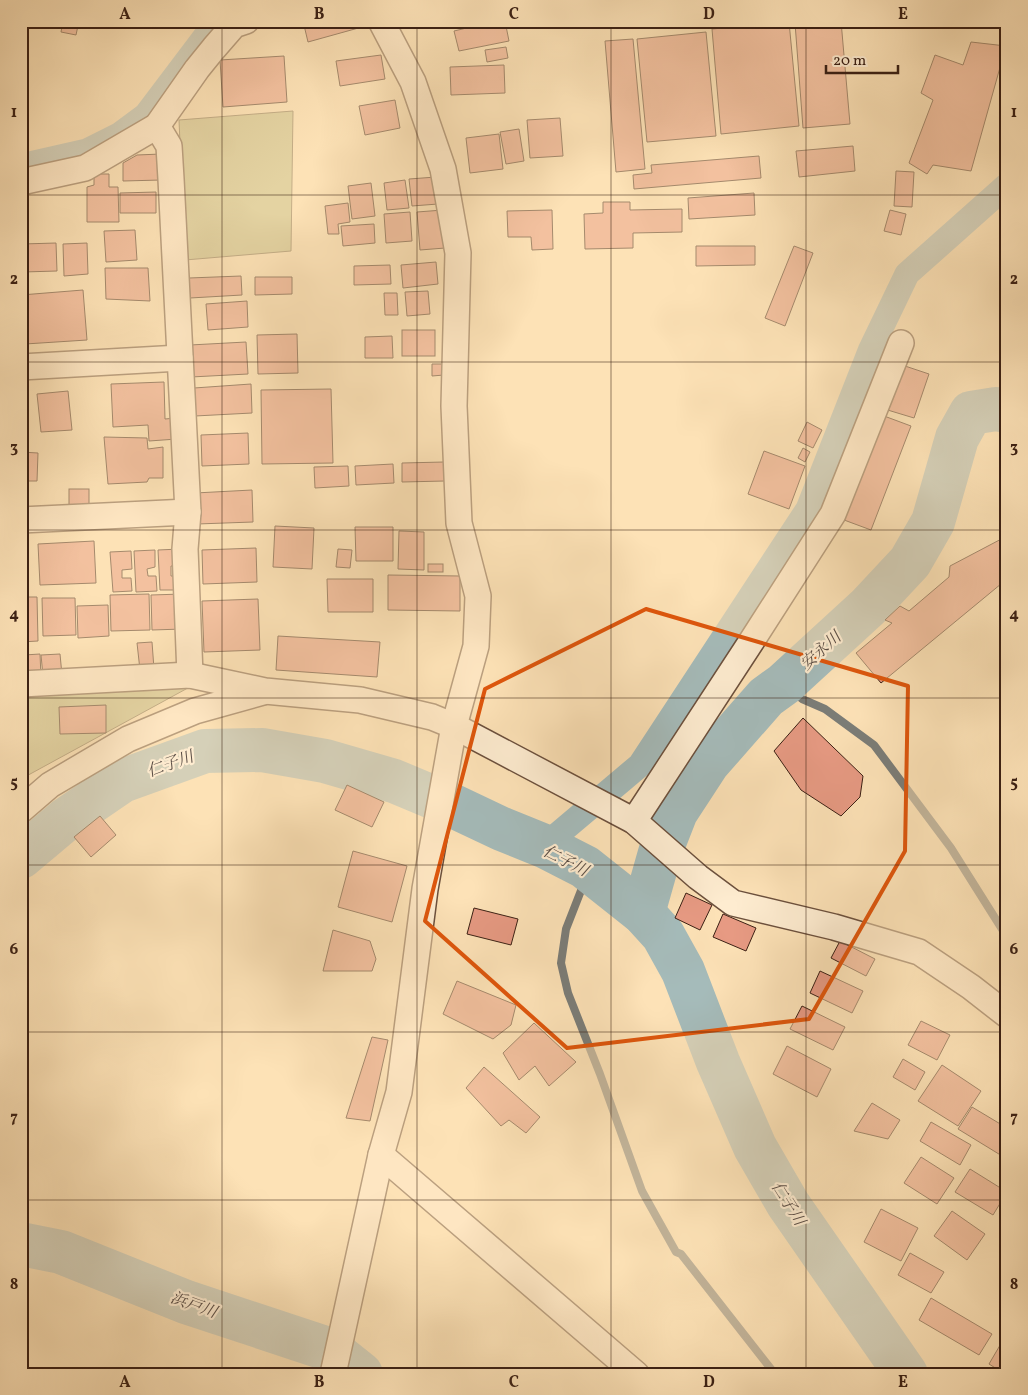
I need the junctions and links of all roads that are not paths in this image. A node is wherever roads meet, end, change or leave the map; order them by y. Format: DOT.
graph roads {
  1 [pos="246,21"];
  2 [pos="381,21"];
  3 [pos="157,126"];
  4 [pos="21,182"];
  5 [pos="901,343"];
  6 [pos="180,358"];
  7 [pos="21,367"];
  8 [pos="188,512"];
  9 [pos="21,520"];
  10 [pos="190,675"];
  11 [pos="21,684"];
  12 [pos="265,692"];
  13 [pos="454,726"];
  14 [pos="21,810"];
  15 [pos="634,822"];
  16 [pos="1007,1015"];
  17 [pos="381,1155"];
  18 [pos="333,1374"];
  19 [pos="636,1374"];
  1 -- 3 [label="street"];
  2 -- 13 [label="street"];
  3 -- 4 [label="street"];
  3 -- 6 [label="street"];
  5 -- 15 [label="street"];
  6 -- 7 [label="street"];
  6 -- 8 [label="street"];
  8 -- 9 [label="street"];
  8 -- 10 [label="street"];
  10 -- 11 [label="street"];
  10 -- 12 [label="street"];
  12 -- 13 [label="street"];
  12 -- 14 [label="street"];
  13 -- 15 [label="street"];
  13 -- 17 [label="street"];
  15 -- 16 [label="street"];
  17 -- 18 [label="street"];
  17 -- 19 [label="street"];
}
